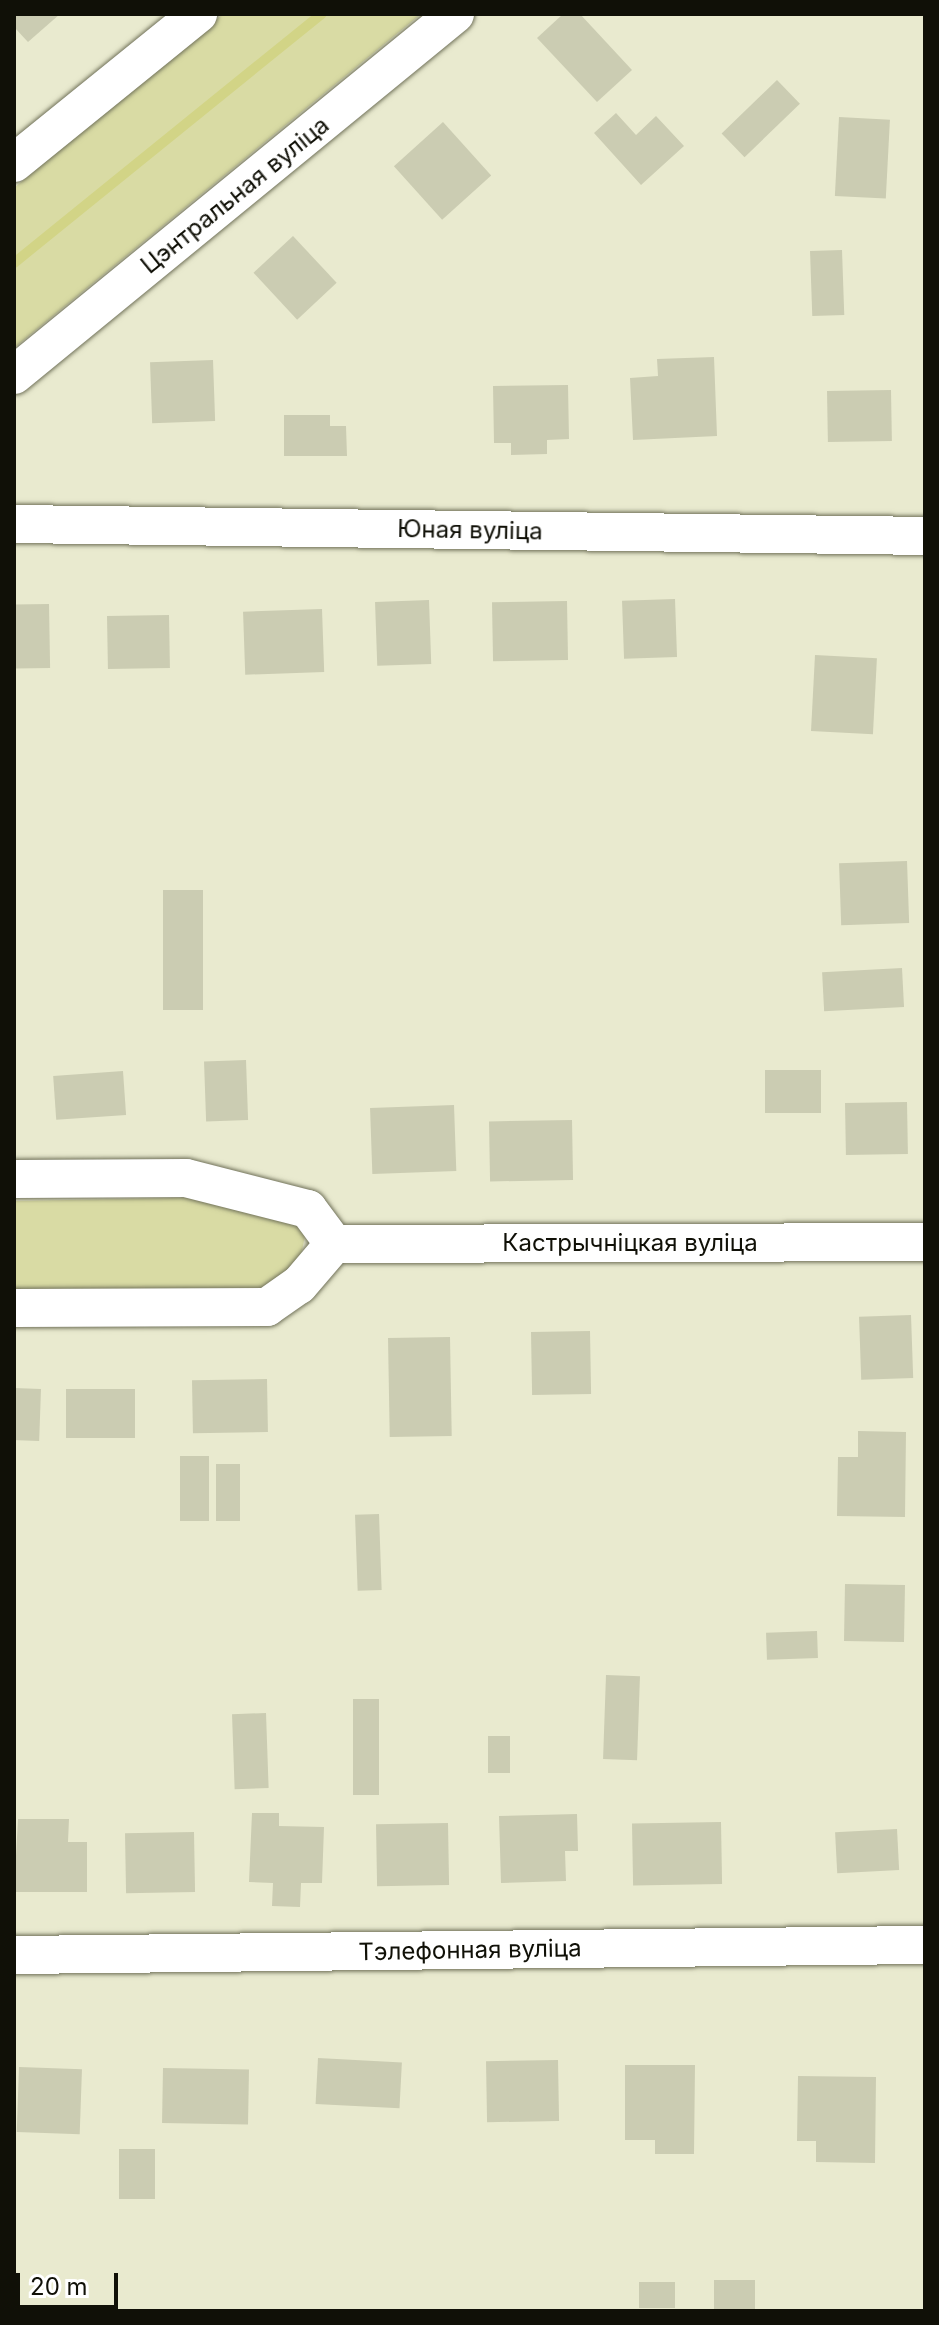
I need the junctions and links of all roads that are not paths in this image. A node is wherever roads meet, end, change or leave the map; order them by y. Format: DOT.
graph roads {
  1 [pos="198,14"];
  2 [pos="455,14"];
  3 [pos="14,163"];
  4 [pos="14,375"];
  5 [pos="14,524"];
  6 [pos="925,536"];
  7 [pos="14,1179"];
  8 [pos="925,1242"];
  9 [pos="334,1244"];
  10 [pos="14,1308"];
  11 [pos="925,1945"];
  12 [pos="14,1955"];
  1 -- 3 [label="street"];
  2 -- 4 [label="street, Цэнтральная вуліца"];
  5 -- 6 [label="street, Юная вуліца"];
  7 -- 9 [label="street"];
  8 -- 9 [label="street, Кастрычніцкая вуліца"];
  9 -- 10 [label="street"];
  11 -- 12 [label="street, Тэлефонная вуліца"];
}
